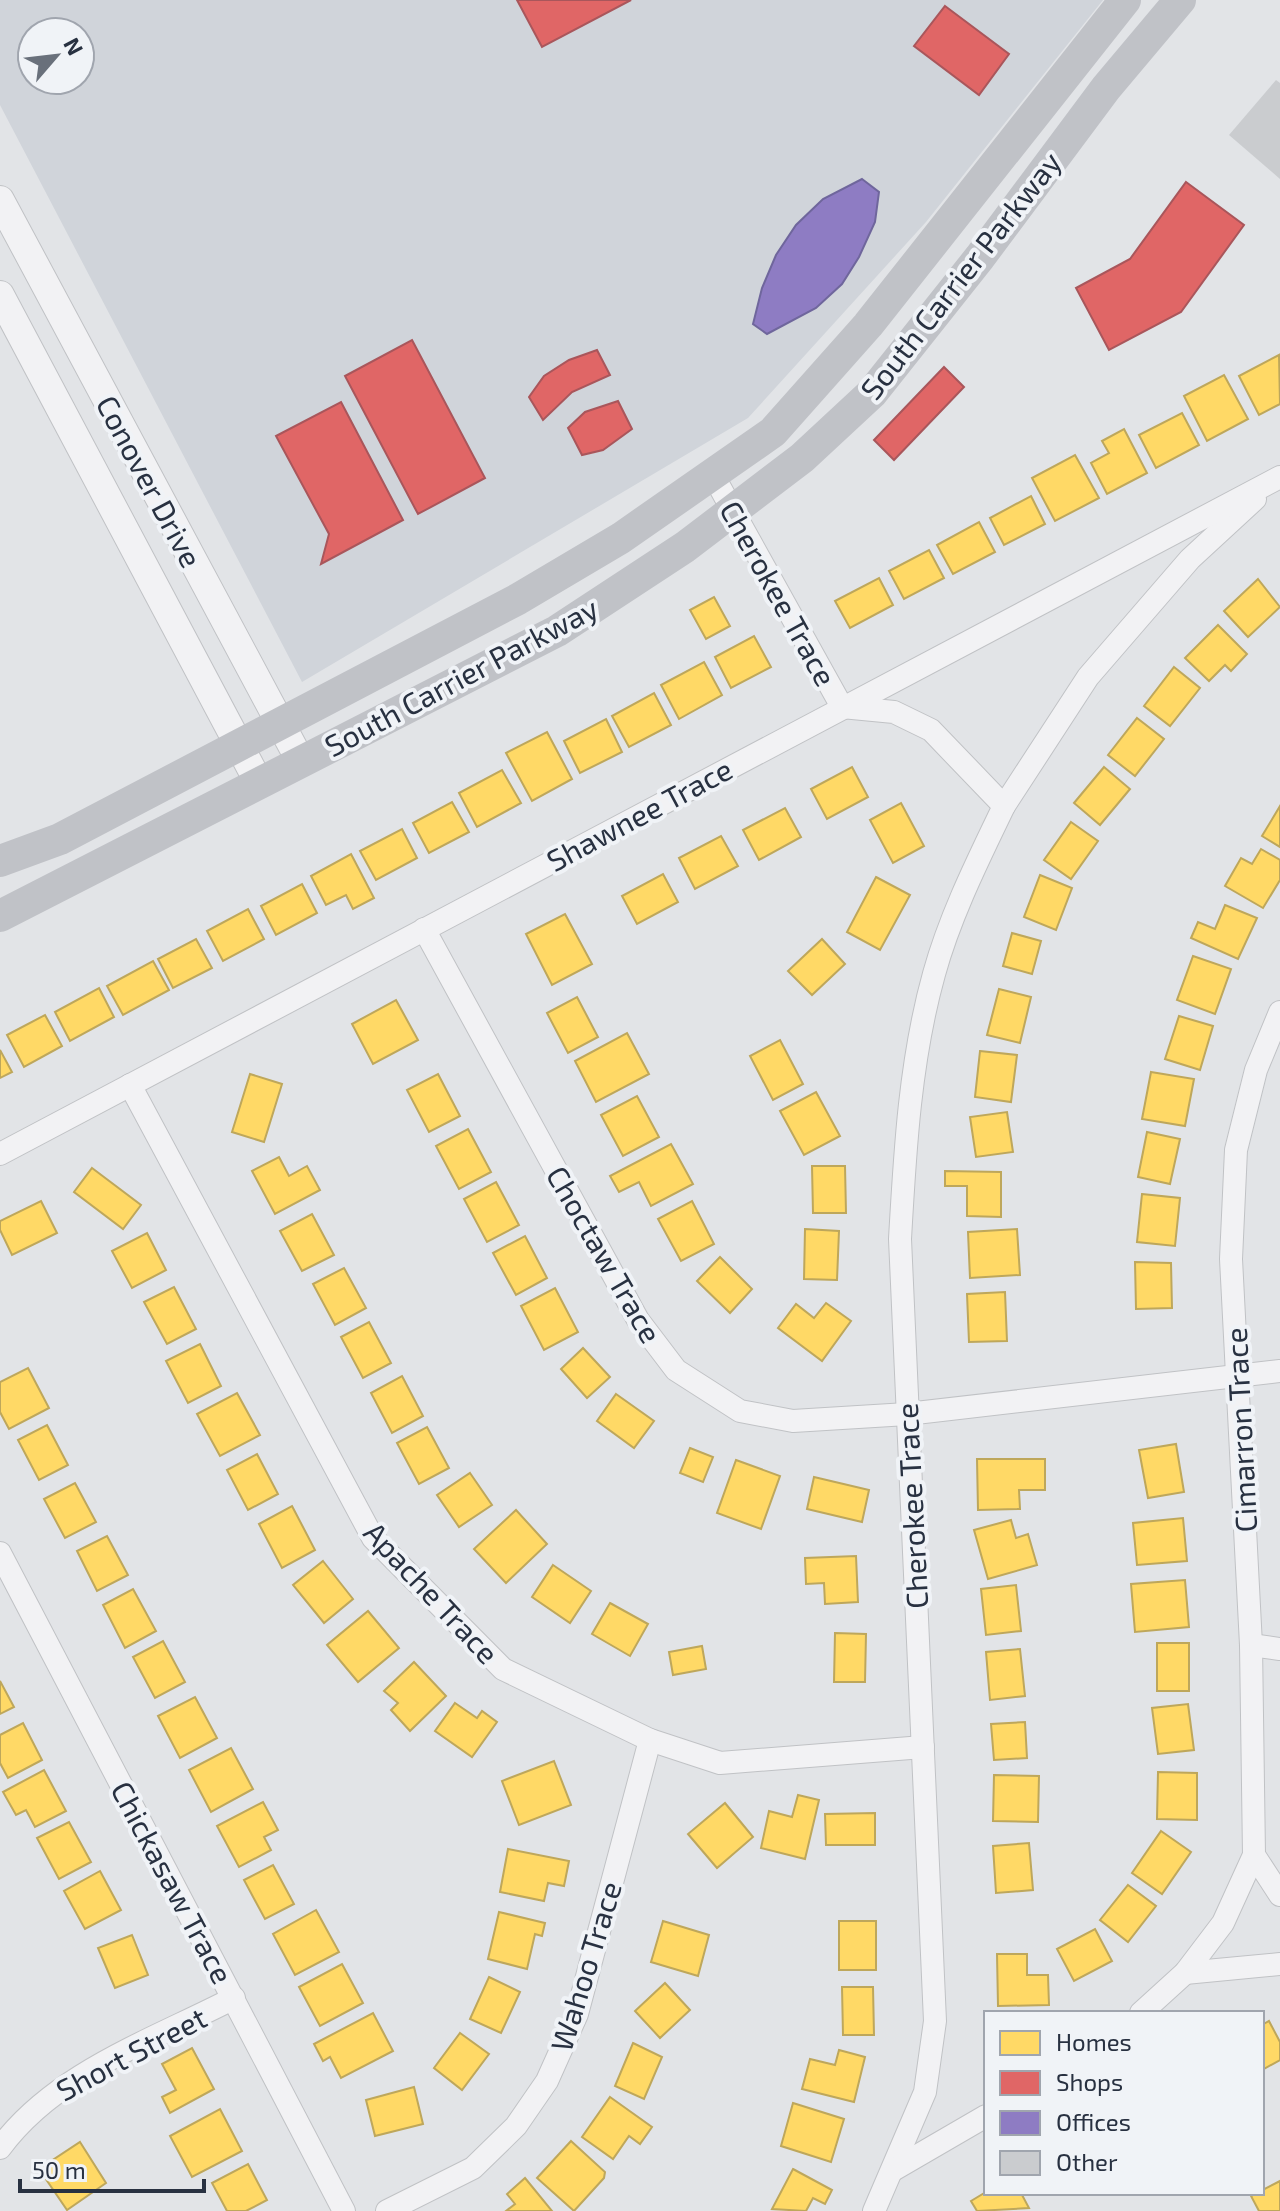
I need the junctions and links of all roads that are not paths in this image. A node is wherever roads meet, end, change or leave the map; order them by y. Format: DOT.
graph roads {
  1 [pos="1125,0"];
  2 [pos="1180,0"];
  3 [pos="0,200"];
  4 [pos="0,295"];
  5 [pos="713,475"];
  6 [pos="1279,478"];
  7 [pos="734,510"];
  8 [pos="842,707"];
  9 [pos="279,725"];
  10 [pos="239,746"];
  11 [pos="301,762"];
  12 [pos="259,783"];
  13 [pos="1004,806"];
  14 [pos="0,861"];
  15 [pos="0,916"];
  16 [pos="424,929"];
  17 [pos="1280,1012"];
  18 [pos="130,1085"];
  19 [pos="0,1154"];
  20 [pos="1280,1371"];
  21 [pos="1238,1376"];
  22 [pos="907,1414"];
  23 [pos="0,1553"];
  24 [pos="1251,1645"];
  25 [pos="1280,1649"];
  26 [pos="650,1740"];
  27 [pos="923,1747"];
  28 [pos="1254,1855"];
  29 [pos="1280,1895"];
  30 [pos="1280,1964"];
  31 [pos="1185,1973"];
  32 [pos="234,1998"];
  33 [pos="1143,2011"];
  34 [pos="984,2117"];
  35 [pos="0,2148"];
  36 [pos="893,2170"];
  37 [pos="344,2211"];
  38 [pos="387,2211"];
  39 [pos="874,2211"];
  1 -- 5 [label="main road, South Carrier Parkway"];
  2 -- 7 [label="main road, South Carrier Parkway"];
  3 -- 9 [label="street, Conover Drive"];
  4 -- 10 [label="street, Conover Drive"];
  5 -- 7 [label="street, Cherokee Trace"];
  5 -- 9 [label="main road, South Carrier Parkway"];
  6 -- 8 [label="street, Shawnee Trace"];
  6 -- 13 [label="street, Cherokee Trace"];
  7 -- 8 [label="street, Cherokee Trace"];
  7 -- 11 [label="main road, South Carrier Parkway"];
  8 -- 13 [label="street, Cherokee Trace"];
  8 -- 16 [label="street, Shawnee Trace"];
  9 -- 10 [label="main road, South Carrier Parkway"];
  9 -- 11 [label="street, Conover Drive"];
  10 -- 12 [label="street, Conover Drive"];
  10 -- 14 [label="main road, South Carrier Parkway"];
  11 -- 12 [label="main road, South Carrier Parkway"];
  12 -- 15 [label="main road, South Carrier Parkway"];
  13 -- 22 [label="street, Cherokee Trace"];
  16 -- 18 [label="street, Shawnee Trace"];
  16 -- 22 [label="street, Choctaw Trace"];
  17 -- 21 [label="street, Cimarron Trace"];
  18 -- 19 [label="street, Shawnee Trace"];
  18 -- 26 [label="street, Apache Trace"];
  20 -- 21 [label="street, Choctaw Trace"];
  21 -- 22 [label="street, Choctaw Trace"];
  21 -- 24 [label="street, Cimarron Trace"];
  22 -- 27 [label="street, Cherokee Trace"];
  23 -- 32 [label="street, Chickasaw Trace"];
  24 -- 25 [label="street"];
  24 -- 28 [label="street, Cimarron Trace"];
  26 -- 27 [label="street, Apache Trace"];
  26 -- 38 [label="street, Wahoo Trace"];
  27 -- 36 [label="street, Cherokee Trace"];
  28 -- 29 [label="street"];
  28 -- 31 [label="street, Cimarron Trace"];
  30 -- 31 [label="street"];
  31 -- 33 [label="street, Cimarron Trace"];
  32 -- 35 [label="street, Short Street"];
  32 -- 37 [label="street, Chickasaw Trace"];
  34 -- 36 [label="street"];
  36 -- 39 [label="street, Cherokee Trace"];
}
